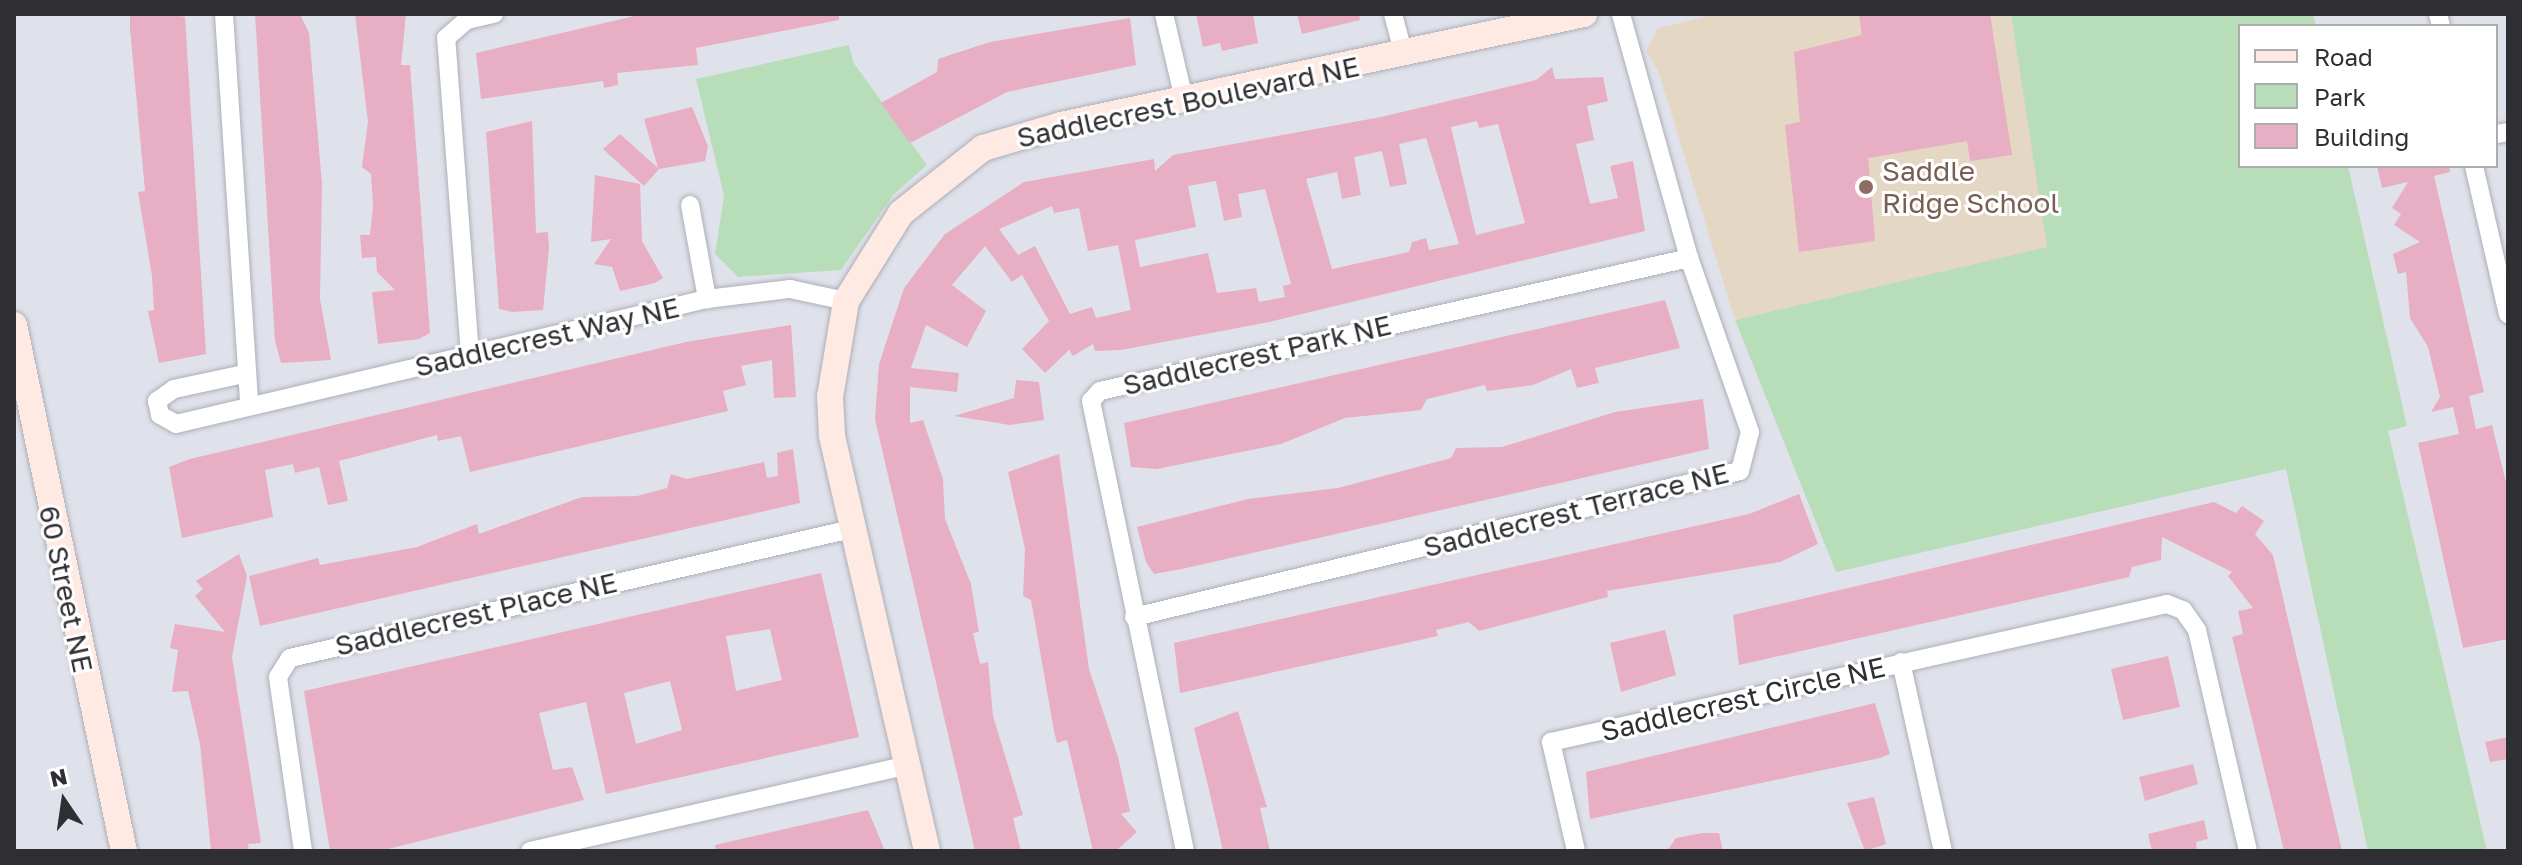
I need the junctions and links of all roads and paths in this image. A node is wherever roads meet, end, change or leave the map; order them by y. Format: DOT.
graph roads {
  1 [pos="224,14"];
  2 [pos="494,14"];
  3 [pos="1164,14"];
  4 [pos="1393,14"];
  5 [pos="1584,14"];
  6 [pos="1621,14"];
  7 [pos="1404,55"];
  8 [pos="1184,99"];
  9 [pos="2474,168"];
  10 [pos="690,205"];
  11 [pos="1689,258"];
  12 [pos="707,299"];
  13 [pos="846,301"];
  14 [pos="2508,314"];
  15 [pos="14,325"];
  16 [pos="470,355"];
  17 [pos="244,374"];
  18 [pos="249,405"];
  19 [pos="856,528"];
  20 [pos="1134,617"];
  21 [pos="1901,662"];
  22 [pos="910,765"];
  23 [pos="124,851"];
  24 [pos="303,851"];
  25 [pos="530,851"];
  26 [pos="927,851"];
  27 [pos="1185,851"];
  28 [pos="1576,851"];
  29 [pos="1943,851"];
  30 [pos="2248,851"];
  1 -- 17 [label="street"];
  2 -- 16 [label="street"];
  3 -- 8 [label="street"];
  4 -- 7 [label="street"];
  5 -- 7 [label="street, Saddlecrest Boulevard NE"];
  6 -- 11 [label="street, Saddlecrest Terrace NE"];
  7 -- 8 [label="street, Saddlecrest Boulevard NE"];
  8 -- 13 [label="street, Saddlecrest Boulevard NE"];
  9 -- 14 [label="street"];
  10 -- 12 [label="street"];
  11 -- 20 [label="street, Saddlecrest Park NE"];
  11 -- 20 [label="street, Saddlecrest Terrace NE"];
  12 -- 13 [label="street, Saddlecrest Way NE"];
  12 -- 16 [label="street, Saddlecrest Way NE"];
  13 -- 19 [label="street, Saddlecrest Boulevard NE"];
  15 -- 23 [label="street, 60 Street NE"];
  16 -- 18 [label="street, Saddlecrest Way NE"];
  17 -- 18 [label="street"];
  17 -- 18 [label="street, Saddlecrest Way NE"];
  19 -- 22 [label="street, Saddlecrest Boulevard NE"];
  19 -- 24 [label="street, Saddlecrest Place NE"];
  20 -- 27 [label="street, Saddlecrest Park NE"];
  21 -- 28 [label="street, Saddlecrest Circle NE"];
  21 -- 29 [label="street, Saddlecrest Circle NE"];
  21 -- 30 [label="street"];
  22 -- 25 [label="street"];
  22 -- 26 [label="street, Saddlecrest Boulevard NE"];
}
